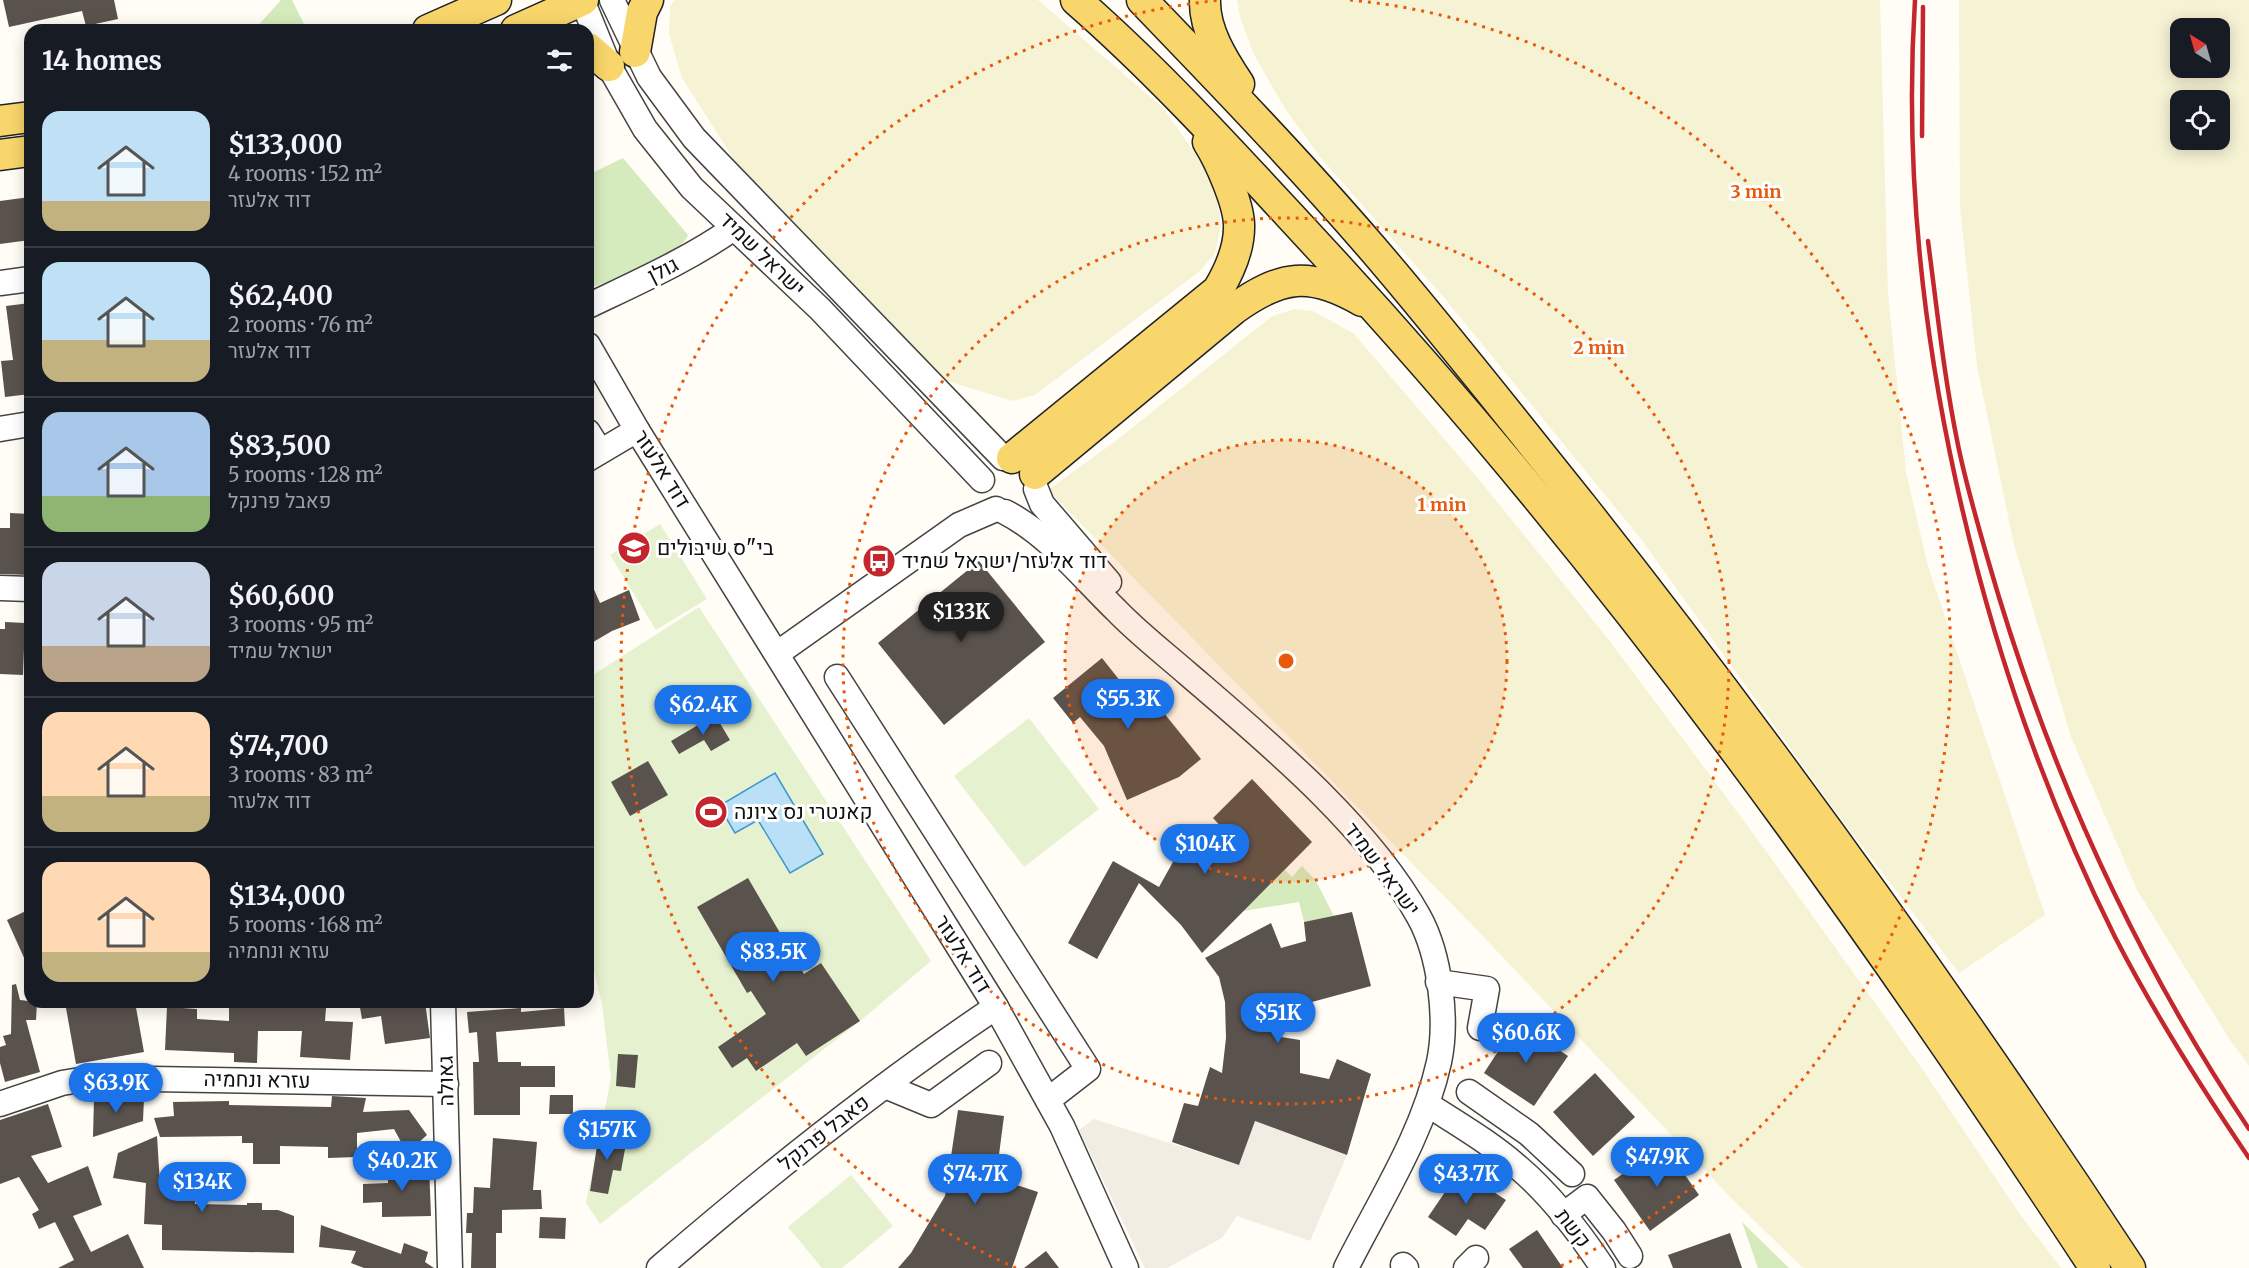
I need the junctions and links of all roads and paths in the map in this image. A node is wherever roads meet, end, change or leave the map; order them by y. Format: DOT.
graph roads {
  1 [pos="496,0"];
  2 [pos="582,0"];
  3 [pos="612,0"];
  4 [pos="648,0"];
  5 [pos="1076,0"];
  6 [pos="1142,0"];
  7 [pos="1205,0"];
  8 [pos="442,24"];
  9 [pos="539,24"];
  10 [pos="589,24"];
  11 [pos="635,52"];
  12 [pos="598,57"];
  13 [pos="1172,94"];
  14 [pos="24,118"];
  15 [pos="0,121"];
  16 [pos="1282,149"];
  17 [pos="24,152"];
  18 [pos="0,155"];
  19 [pos="734,228"];
  20 [pos="24,280"];
  21 [pos="0,283"];
  22 [pos="594,303"];
  23 [pos="1379,311"];
  24 [pos="594,355"];
  25 [pos="24,425"];
  26 [pos="0,429"];
  27 [pos="637,430"];
  28 [pos="594,446"];
  29 [pos="1021,470"];
  30 [pos="992,499"];
  31 [pos="0,588"];
  32 [pos="24,589"];
  33 [pos="778,653"];
  34 [pos="837,677"];
  35 [pos="1230,710"];
  36 [pos="908,789"];
  37 [pos="874,808"];
  38 [pos="1438,982"];
  39 [pos="996,1007"];
  40 [pos="443,1008"];
  41 [pos="1479,1028"];
  42 [pos="989,1063"];
  43 [pos="446,1084"];
  44 [pos="885,1086"];
  45 [pos="1470,1092"];
  46 [pos="1048,1100"];
  47 [pos="0,1104"];
  48 [pos="1427,1104"];
  49 [pos="1529,1134"];
  50 [pos="1508,1159"];
  51 [pos="1572,1174"];
  52 [pos="1563,1215"];
  53 [pos="1630,1256"];
  54 [pos="450,1268"];
  55 [pos="659,1268"];
  56 [pos="1126,1268"];
  57 [pos="1346,1268"];
  58 [pos="1603,1268"];
  59 [pos="2095,1268"];
  60 [pos="2130,1268"];
  1 -- 8 [label="main road"];
  2 -- 9 [label="main road"];
  2 -- 10 [label="street, ישראל שמיד"];
  3 -- 11 [label="street, ישראל שמיד"];
  4 -- 11 [label="main road"];
  5 -- 13 [label="main road"];
  6 -- 16 [label="main road"];
  7 -- 16 [label="main road"];
  11 -- 29 [label="street, ישראל שמיד"];
  12 -- 19 [label="street, ישראל שמיד"];
  13 -- 23 [label="main road"];
  13 -- 29 [label="main road"];
  14 -- 15 [label="main road"];
  16 -- 60 [label="main road"];
  17 -- 18 [label="main road"];
  19 -- 22 [label="street, גולן"];
  19 -- 30 [label="street, ישראל שמיד"];
  20 -- 21 [label="street"];
  23 -- 29 [label="main road"];
  23 -- 59 [label="main road"];
  24 -- 27 [label="street, דוד אלעזר"];
  25 -- 26 [label="street"];
  27 -- 28 [label="street"];
  27 -- 33 [label="street, דוד אלעזר"];
  29 -- 30 [label="street"];
  29 -- 30 [label="street"];
  29 -- 35 [label="street, ישראל שמיד"];
  30 -- 33 [label="street"];
  30 -- 35 [label="street, ישראל שמיד"];
  31 -- 32 [label="street"];
  33 -- 37 [label="street, דוד אלעזר"];
  34 -- 36 [label="street"];
  35 -- 38 [label="street, ישראל שמיד"];
  36 -- 37 [label="street"];
  36 -- 46 [label="street"];
  37 -- 39 [label="street, דוד אלעזר"];
  38 -- 41 [label="street"];
  38 -- 48 [label="street, ישראל שמיד"];
  39 -- 44 [label="street, פאבל פרנקל"];
  39 -- 46 [label="street, דוד אלעזר"];
  40 -- 43 [label="street, גאולה"];
  42 -- 44 [label="street"];
  43 -- 47 [label="street, עזרא ונחמיה"];
  43 -- 54 [label="street, גאולה"];
  44 -- 55 [label="street, פאבל פרנקל"];
  45 -- 49 [label="street"];
  46 -- 56 [label="street, דוד אלעזר"];
  48 -- 50 [label="street, קשת"];
  48 -- 57 [label="street, ישראל שמיד"];
  49 -- 50 [label="street"];
  49 -- 51 [label="street"];
  50 -- 52 [label="street, קשת"];
  52 -- 53 [label="street"];
  52 -- 58 [label="street, קשת"];
}
